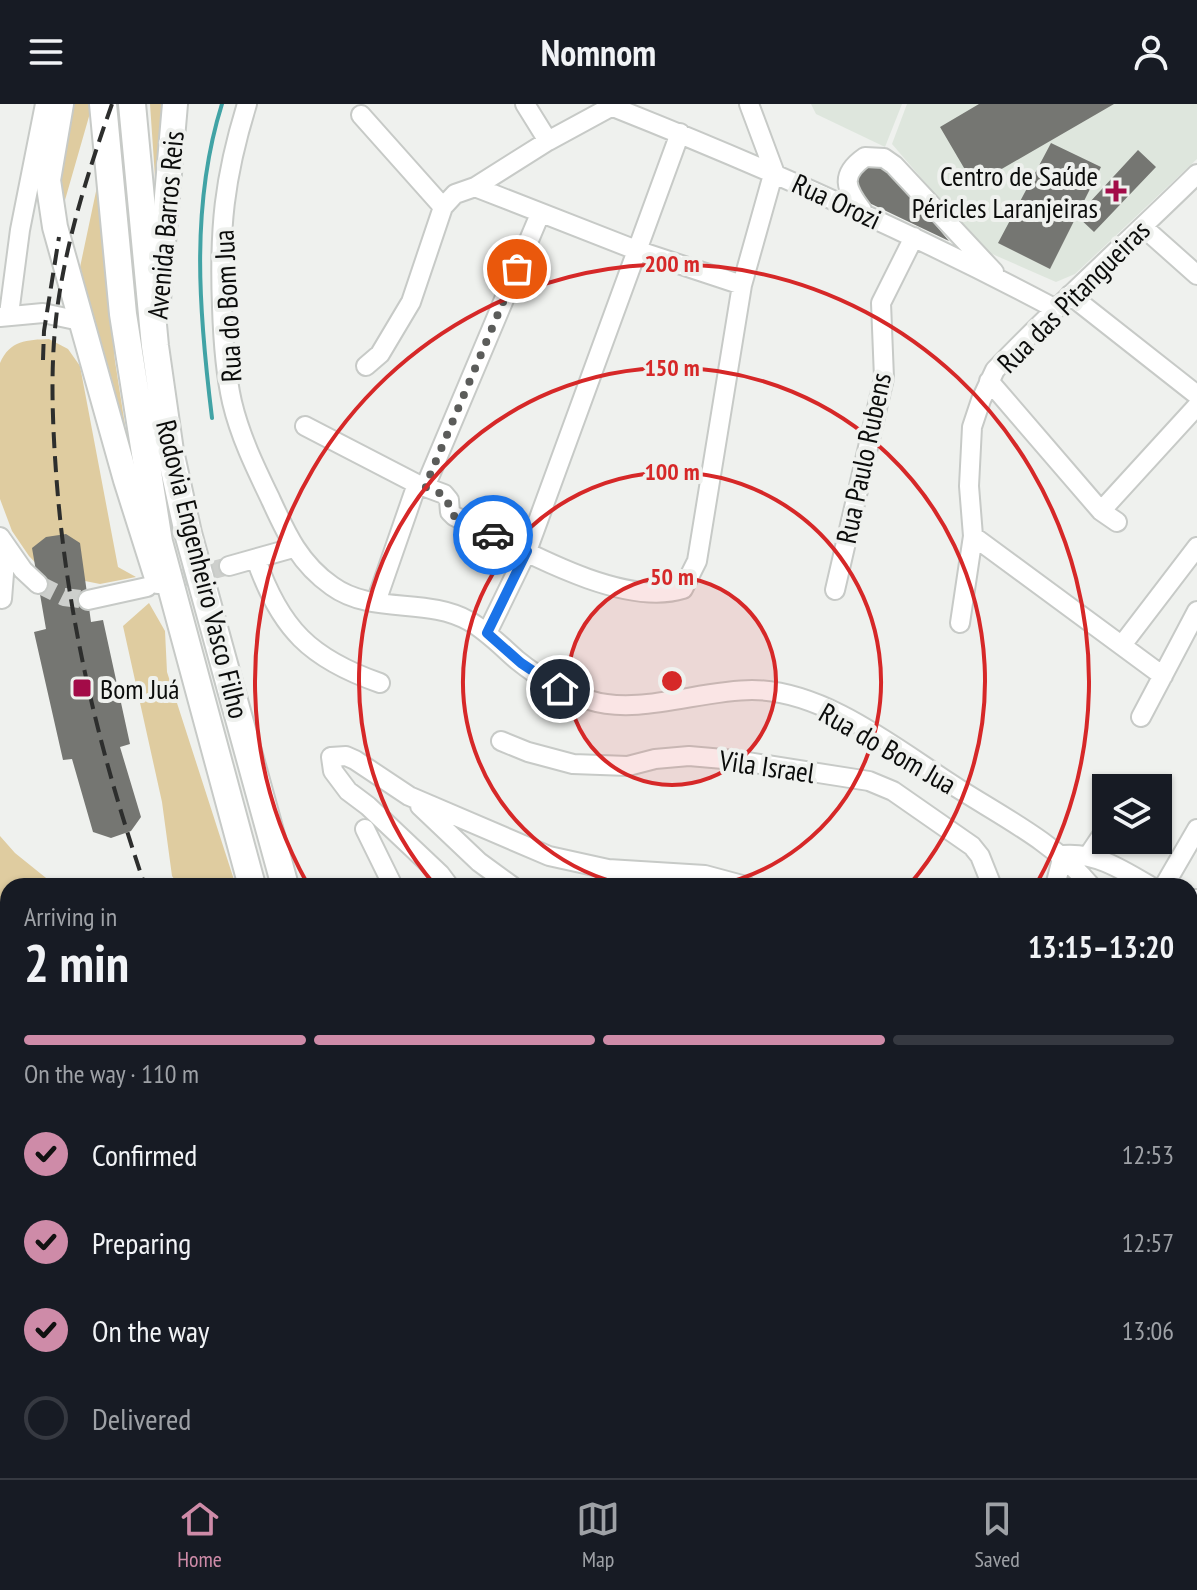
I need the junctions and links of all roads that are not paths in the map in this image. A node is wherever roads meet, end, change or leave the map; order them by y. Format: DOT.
graph roads {
  1 [pos="45,104"];
  2 [pos="61,104"];
  3 [pos="103,104"];
  4 [pos="132,104"];
  5 [pos="175,104"];
  6 [pos="247,104"];
  7 [pos="525,104"];
  8 [pos="749,104"];
  9 [pos="614,105"];
  10 [pos="361,115"];
  11 [pos="680,133"];
  12 [pos="548,141"];
  13 [pos="774,171"];
  14 [pos="1197,174"];
  15 [pos="475,187"];
  16 [pos="443,207"];
  17 [pos="864,212"];
  18 [pos="540,214"];
  19 [pos="1143,227"];
  20 [pos="914,237"];
  21 [pos="636,250"];
  22 [pos="1197,275"];
  23 [pos="1002,280"];
  24 [pos="742,285"];
  25 [pos="1070,295"];
  26 [pos="1054,308"];
  27 [pos="4,316"];
  28 [pos="80,321"];
  29 [pos="155,346"];
  30 [pos="366,366"];
  31 [pos="989,381"];
  32 [pos="1197,395"];
  33 [pos="1197,406"];
  34 [pos="305,426"];
  35 [pos="421,486"];
  36 [pos="1101,511"];
  37 [pos="1117,522"];
  38 [pos="973,536"];
  39 [pos="1197,547"];
  40 [pos="293,548"];
  41 [pos="527,551"];
  42 [pos="2,555"];
  43 [pos="256,559"];
  44 [pos="229,566"];
  45 [pos="36,582"];
  46 [pos="147,587"];
  47 [pos="835,590"];
  48 [pos="2,599"];
  49 [pos="88,600"];
  50 [pos="376,602"];
  51 [pos="1197,611"];
  52 [pos="960,623"];
  53 [pos="487,633"];
  54 [pos="1122,645"];
  55 [pos="194,676"];
  56 [pos="1163,676"];
  57 [pos="380,683"];
  58 [pos="1141,717"];
  59 [pos="501,741"];
  60 [pos="409,796"];
  61 [pos="365,829"];
  62 [pos="1197,829"];
  63 [pos="1092,850"];
  64 [pos="1063,855"];
  65 [pos="1088,856"];
  66 [pos="250,878"];
  67 [pos="283,878"];
  68 [pos="389,878"];
  69 [pos="443,878"];
  70 [pos="500,878"];
  71 [pos="716,878"];
  72 [pos="989,878"];
  73 [pos="1057,878"];
  74 [pos="1084,878"];
  75 [pos="1135,878"];
  76 [pos="1169,878"];
  1 -- 27 [label="street"];
  2 -- 28 [label="main road"];
  3 -- 55 [label="highway, Rodovia Engenheiro Vasco Filho"];
  4 -- 29 [label="highway, Rodovia Engenheiro Vasco Filho"];
  5 -- 29 [label="main road, Avenida Barros Reis"];
  6 -- 40 [label="street, Rua do Bom Jua"];
  7 -- 12 [label="street"];
  8 -- 13 [label="street"];
  9 -- 11 [label="street, Rua Orozi"];
  9 -- 12 [label="street"];
  10 -- 16 [label="street"];
  11 -- 13 [label="street, Rua Orozi"];
  11 -- 21 [label="street"];
  12 -- 15 [label="street"];
  13 -- 17 [label="street, Rua Orozi"];
  13 -- 24 [label="street"];
  14 -- 19 [label="street, Rua das Pitangueiras"];
  15 -- 16 [label="street"];
  15 -- 18 [label="street"];
  16 -- 30 [label="street"];
  17 -- 20 [label="street, Rua Orozi"];
  17 -- 23 [label="street"];
  18 -- 21 [label="street"];
  18 -- 35 [label="street"];
  19 -- 22 [label="street"];
  19 -- 25 [label="street, Rua das Pitangueiras"];
  20 -- 23 [label="street, Rua Orozi"];
  20 -- 47 [label="street, Rua Paulo Rubens"];
  21 -- 24 [label="street"];
  21 -- 41 [label="street"];
  23 -- 26 [label="street, Rua Orozi"];
  24 -- 41 [label="street"];
  25 -- 26 [label="street, Rua das Pitangueiras"];
  25 -- 32 [label="street"];
  26 -- 31 [label="street, Rua das Pitangueiras"];
  27 -- 28 [label="street"];
  28 -- 55 [label="main road"];
  29 -- 67 [label="highway, Rodovia Engenheiro Vasco Filho"];
  31 -- 36 [label="street"];
  31 -- 38 [label="street, Rua das Pitangueiras"];
  33 -- 36 [label="street"];
  34 -- 35 [label="street"];
  35 -- 41 [label="street"];
  35 -- 50 [label="street"];
  36 -- 37 [label="street"];
  38 -- 52 [label="street, Rua das Pitangueiras"];
  38 -- 54 [label="street"];
  39 -- 54 [label="street"];
  40 -- 43 [label="street"];
  40 -- 50 [label="street, Rua do Bom Jua"];
  41 -- 53 [label="street"];
  42 -- 45 [label="street"];
  42 -- 48 [label="street"];
  43 -- 44 [label="street"];
  43 -- 57 [label="street"];
  46 -- 49 [label="street"];
  50 -- 53 [label="street, Rua do Bom Jua"];
  51 -- 56 [label="street"];
  53 -- 64 [label="street, Rua do Bom Jua"];
  54 -- 56 [label="street"];
  55 -- 66 [label="highway, Rodovia Engenheiro Vasco Filho"];
  56 -- 58 [label="street"];
  59 -- 72 [label="street, Vila Israel"];
  60 -- 69 [label="street"];
  60 -- 70 [label="street"];
  60 -- 71 [label="street"];
  61 -- 68 [label="street"];
  62 -- 76 [label="street"];
  63 -- 65 [label="street"];
  64 -- 65 [label="street"];
  64 -- 73 [label="street"];
  64 -- 74 [label="street, Rua do Bom Jua"];
  65 -- 75 [label="street"];
}
